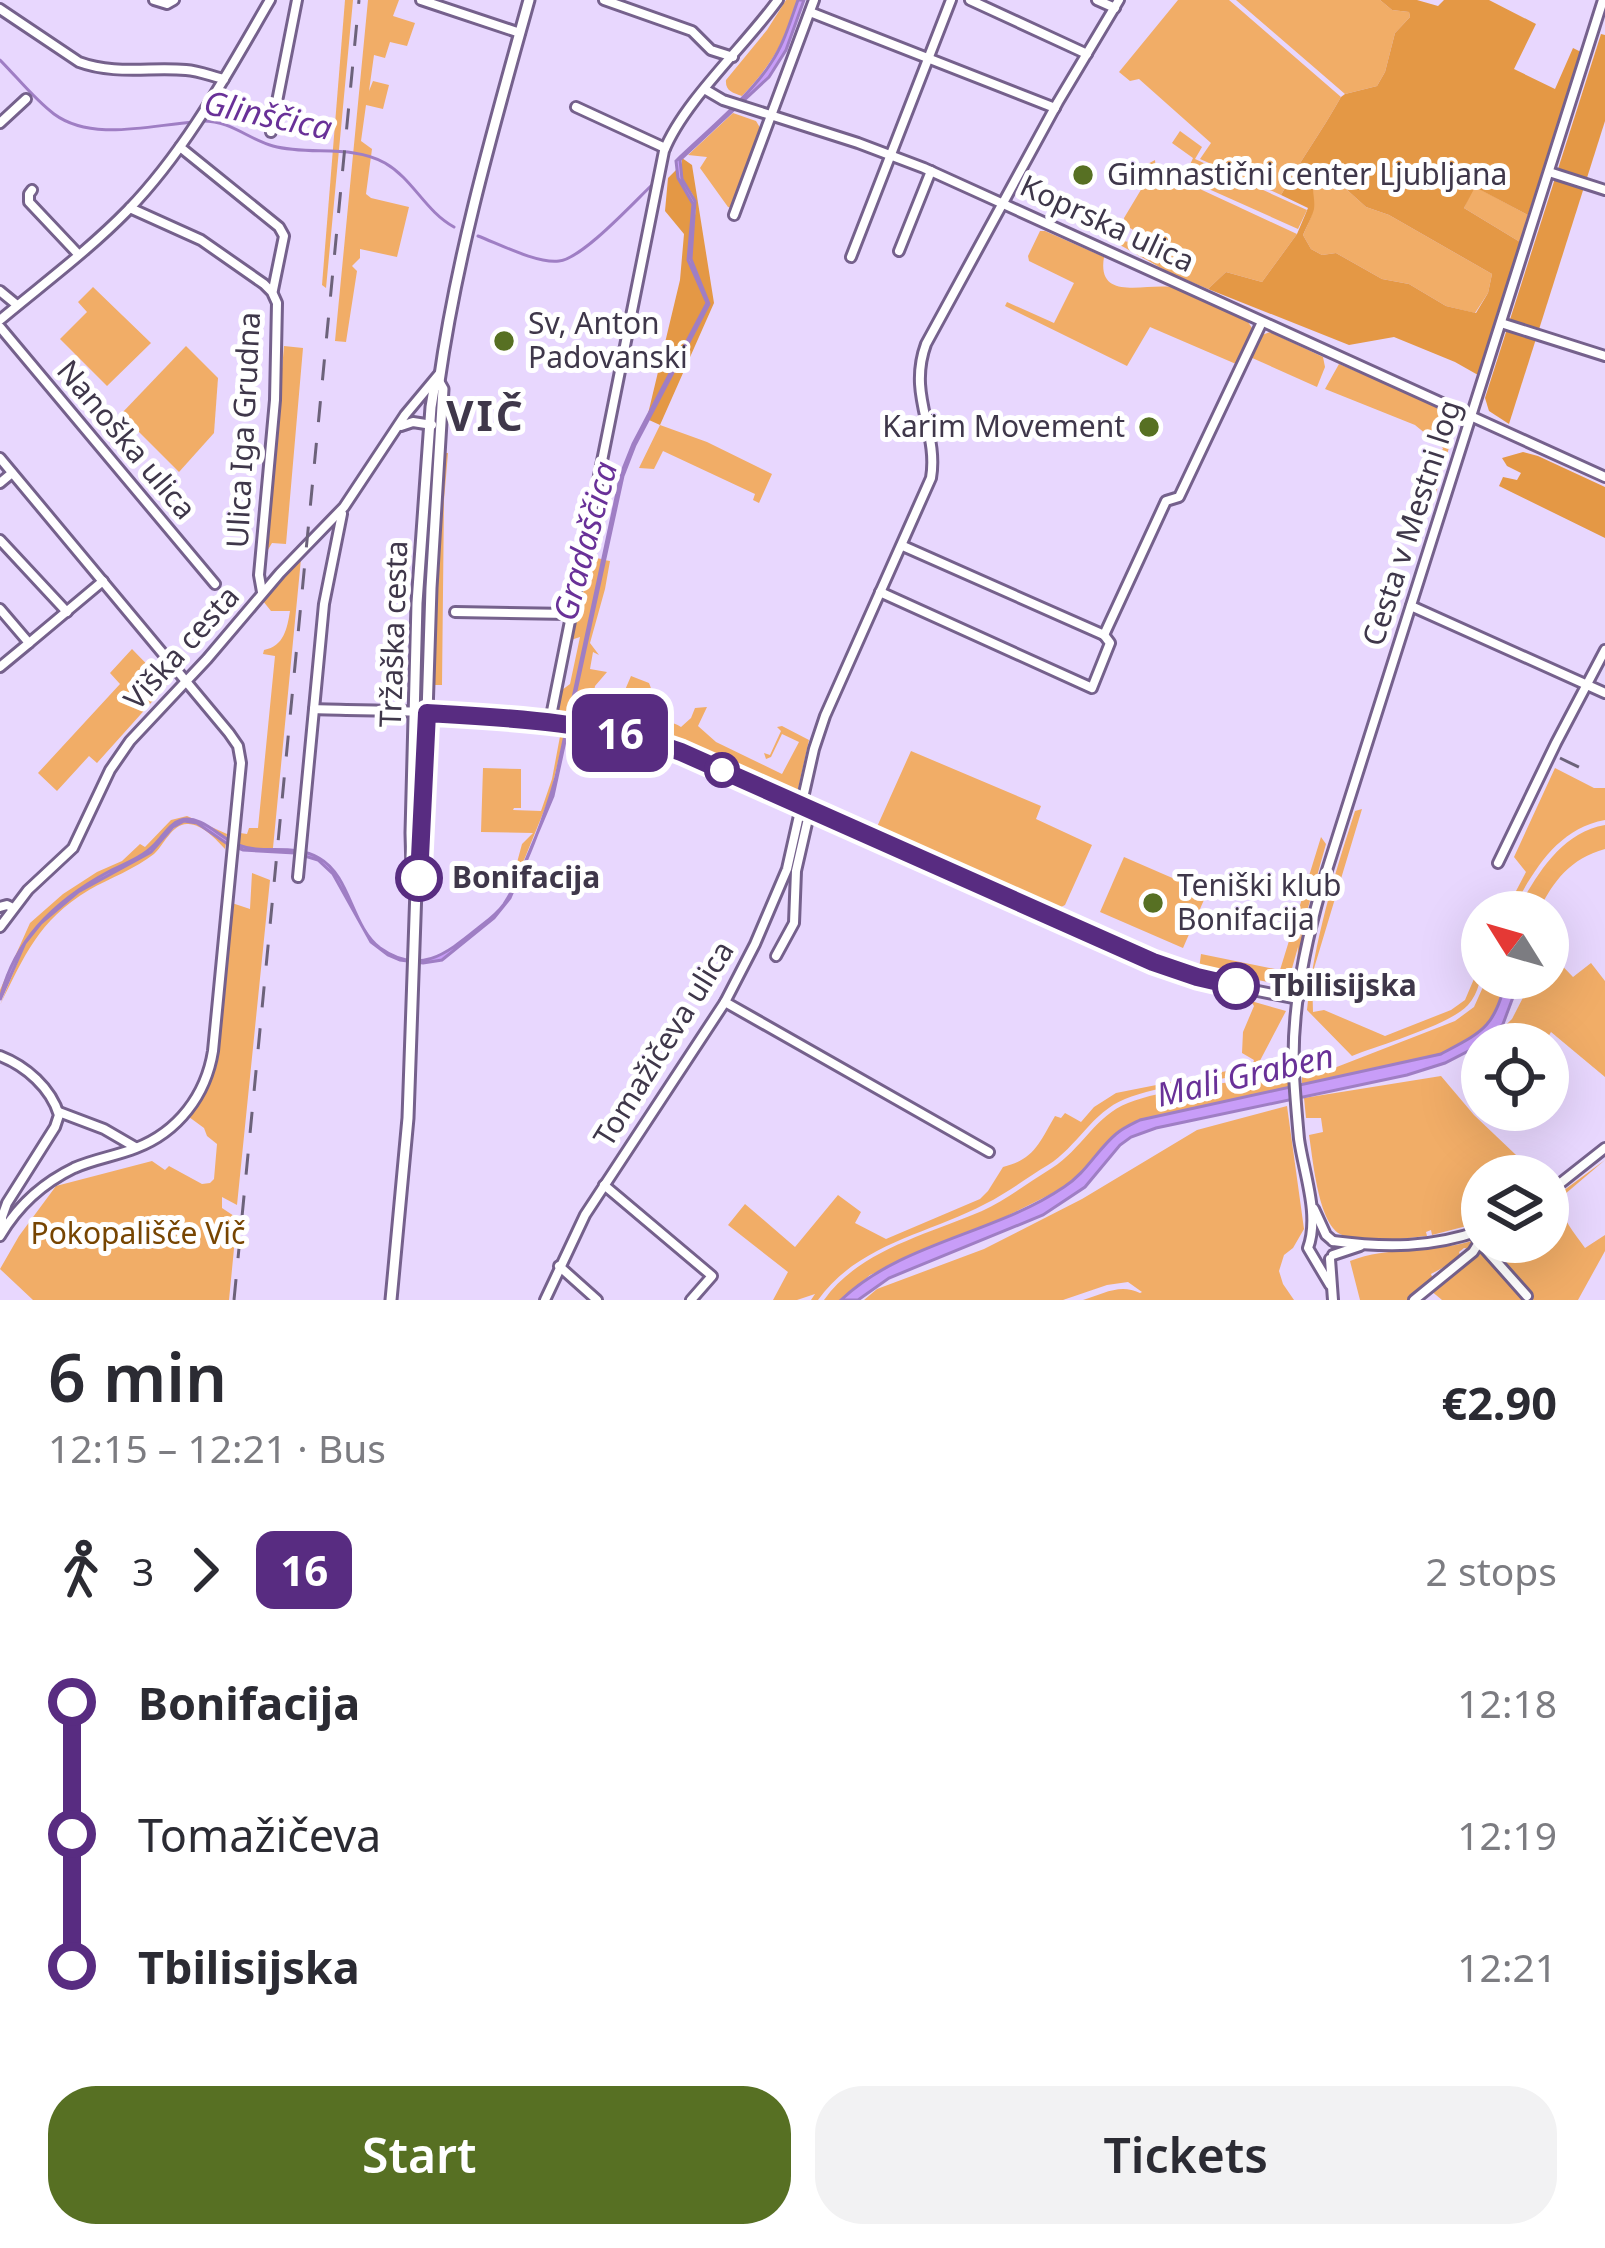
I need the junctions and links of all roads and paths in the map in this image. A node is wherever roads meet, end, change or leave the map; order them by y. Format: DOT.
graph roads {
  1 [pos="154,0"];
  2 [pos="174,0"];
  3 [pos="270,0"];
  4 [pos="297,0"];
  5 [pos="421,0"];
  6 [pos="529,0"];
  7 [pos="604,0"];
  8 [pos="778,0"];
  9 [pos="814,0"];
  10 [pos="951,0"];
  11 [pos="970,0"];
  12 [pos="1097,0"];
  13 [pos="1603,0"];
  14 [pos="1117,4"];
  15 [pos="0,9"];
  16 [pos="811,12"];
  17 [pos="1601,22"];
  18 [pos="520,33"];
  19 [pos="1087,54"];
  20 [pos="733,57"];
  21 [pos="929,58"];
  22 [pos="224,79"];
  23 [pos="706,89"];
  24 [pos="26,99"];
  25 [pos="576,107"];
  26 [pos="1055,108"];
  27 [pos="772,116"];
  28 [pos="0,123"];
  29 [pos="271,132"];
  30 [pos="180,147"];
  31 [pos="665,148"];
  32 [pos="892,155"];
  33 [pos="931,171"];
  34 [pos="1549,172"];
  35 [pos="32,190"];
  36 [pos="1605,190"];
  37 [pos="1001,203"];
  38 [pos="130,208"];
  39 [pos="734,215"];
  40 [pos="899,251"];
  41 [pos="78,254"];
  42 [pos="851,257"];
  43 [pos="0,292"];
  44 [pos="272,292"];
  45 [pos="17,305"];
  46 [pos="1262,322"];
  47 [pos="1501,322"];
  48 [pos="0,323"];
  49 [pos="1605,356"];
  50 [pos="440,378"];
  51 [pos="1471,416"];
  52 [pos="435,425"];
  53 [pos="400,427"];
  54 [pos="0,458"];
  55 [pos="12,473"];
  56 [pos="1605,477"];
  57 [pos="0,483"];
  58 [pos="344,507"];
  59 [pos="0,540"];
  60 [pos="902,546"];
  61 [pos="103,581"];
  62 [pos="214,584"];
  63 [pos="880,592"];
  64 [pos="263,593"];
  65 [pos="1411,605"];
  66 [pos="0,609"];
  67 [pos="67,612"];
  68 [pos="455,612"];
  69 [pos="570,614"];
  70 [pos="1104,635"];
  71 [pos="29,643"];
  72 [pos="1605,650"];
  73 [pos="0,667"];
  74 [pos="186,681"];
  75 [pos="1586,684"];
  76 [pos="1605,693"];
  77 [pos="314,709"];
  78 [pos="414,712"];
  79 [pos="427,713"];
  80 [pos="550,721"];
  81 [pos="801,805"];
  82 [pos="807,823"];
  83 [pos="1498,863"];
  84 [pos="792,870"];
  85 [pos="298,877"];
  86 [pos="416,889"];
  87 [pos="0,907"];
  88 [pos="13,908"];
  89 [pos="0,927"];
  90 [pos="776,956"];
  91 [pos="1298,999"];
  92 [pos="725,1002"];
  93 [pos="0,1056"];
  94 [pos="59,1112"];
  95 [pos="136,1148"];
  96 [pos="1605,1148"];
  97 [pos="988,1152"];
  98 [pos="1569,1176"];
  99 [pos="604,1184"];
  100 [pos="1311,1203"];
  101 [pos="1,1235"];
  102 [pos="1461,1237"];
  103 [pos="1313,1238"];
  104 [pos="1330,1238"];
  105 [pos="1360,1246"];
  106 [pos="1332,1257"];
  107 [pos="1316,1261"];
  108 [pos="1461,1263"];
  109 [pos="1501,1263"];
  110 [pos="560,1266"];
  111 [pos="1330,1286"];
  112 [pos="1527,1297"];
  113 [pos="391,1300"];
  114 [pos="545,1300"];
  115 [pos="597,1300"];
  116 [pos="691,1300"];
  117 [pos="1333,1300"];
  118 [pos="1414,1300"];
  1 -- 2 [label="street"];
  3 -- 22 [label="street"];
  4 -- 29 [label="street"];
  5 -- 18 [label="street"];
  6 -- 18 [label="main road, Tržaška cesta"];
  7 -- 20 [label="street"];
  8 -- 20 [label="street"];
  9 -- 16 [label="street"];
  10 -- 21 [label="street"];
  11 -- 19 [label="street"];
  12 -- 14 [label="street"];
  13 -- 17 [label="street, Cesta v Mestni log"];
  14 -- 19 [label="street, Tomažičeva ulica"];
  15 -- 22 [label="street"];
  16 -- 21 [label="street"];
  16 -- 27 [label="street"];
  17 -- 34 [label="street, Cesta v Mestni log"];
  18 -- 50 [label="main road, Tržaška cesta"];
  19 -- 26 [label="street, Tomažičeva ulica"];
  20 -- 23 [label="street"];
  21 -- 26 [label="street"];
  21 -- 32 [label="street"];
  22 -- 30 [label="street"];
  23 -- 27 [label="street, Koprska ulica"];
  23 -- 31 [label="street"];
  24 -- 28 [label="street"];
  25 -- 31 [label="street"];
  26 -- 37 [label="street, Tomažičeva ulica"];
  27 -- 32 [label="street, Koprska ulica"];
  27 -- 39 [label="street"];
  30 -- 38 [label="street"];
  30 -- 44 [label="street"];
  31 -- 69 [label="street"];
  32 -- 33 [label="street, Koprska ulica"];
  32 -- 42 [label="street"];
  33 -- 37 [label="street, Koprska ulica"];
  33 -- 40 [label="street"];
  34 -- 36 [label="street"];
  34 -- 47 [label="street, Cesta v Mestni log"];
  35 -- 41 [label="street"];
  37 -- 46 [label="street, Koprska ulica"];
  37 -- 60 [label="street, Tomažičeva ulica"];
  38 -- 41 [label="street"];
  38 -- 44 [label="street, Ulica Iga Grudna"];
  41 -- 45 [label="street"];
  43 -- 45 [label="street"];
  44 -- 64 [label="street, Ulica Iga Grudna"];
  45 -- 48 [label="street"];
  46 -- 51 [label="street, Koprska ulica"];
  46 -- 70 [label="street"];
  47 -- 49 [label="street"];
  47 -- 51 [label="street, Cesta v Mestni log"];
  48 -- 62 [label="street, Nanoška ulica"];
  50 -- 52 [label="main road, Tržaška cesta"];
  50 -- 53 [label="street, Viška cesta"];
  51 -- 56 [label="street, Koprska ulica"];
  51 -- 65 [label="street, Cesta v Mestni log"];
  52 -- 53 [label="street"];
  52 -- 78 [label="main road, Tržaška cesta"];
  52 -- 79 [label="main road, Tržaška cesta"];
  53 -- 58 [label="street, Viška cesta"];
  54 -- 55 [label="street"];
  55 -- 57 [label="street"];
  55 -- 61 [label="street"];
  58 -- 64 [label="street, Viška cesta"];
  58 -- 77 [label="street"];
  59 -- 67 [label="street"];
  60 -- 63 [label="street, Tomažičeva ulica"];
  60 -- 70 [label="street"];
  61 -- 67 [label="street"];
  61 -- 74 [label="street"];
  63 -- 70 [label="street"];
  63 -- 81 [label="street, Tomažičeva ulica"];
  64 -- 74 [label="street, Viška cesta"];
  65 -- 75 [label="street"];
  65 -- 91 [label="street, Cesta v Mestni log"];
  66 -- 71 [label="street"];
  67 -- 71 [label="street"];
  68 -- 69 [label="street"];
  69 -- 80 [label="street"];
  71 -- 73 [label="street"];
  72 -- 75 [label="street"];
  74 -- 88 [label="street, Viška cesta"];
  74 -- 95 [label="street"];
  75 -- 76 [label="street"];
  75 -- 83 [label="street"];
  77 -- 78 [label="street"];
  77 -- 85 [label="street"];
  78 -- 79 [label="street"];
  78 -- 86 [label="main road, Tržaška cesta"];
  79 -- 80 [label="street"];
  79 -- 86 [label="main road, Tržaška cesta"];
  80 -- 81 [label="street"];
  81 -- 84 [label="street, Tomažičeva ulica"];
  81 -- 91 [label="street"];
  82 -- 84 [label="street"];
  84 -- 90 [label="street"];
  84 -- 92 [label="street, Tomažičeva ulica"];
  86 -- 113 [label="main road, Tržaška cesta"];
  87 -- 88 [label="street"];
  88 -- 89 [label="street, Viška cesta"];
  91 -- 100 [label="street, Cesta v Mestni log"];
  92 -- 97 [label="street"];
  92 -- 99 [label="street, Tomažičeva ulica"];
  93 -- 94 [label="street"];
  94 -- 95 [label="street"];
  94 -- 101 [label="street"];
  95 -- 101 [label="street"];
  96 -- 98 [label="street"];
  99 -- 110 [label="street, Tomažičeva ulica"];
  99 -- 116 [label="street"];
  100 -- 103 [label="street"];
  100 -- 104 [label="street"];
  102 -- 105 [label="street"];
  103 -- 104 [label="street"];
  103 -- 107 [label="street"];
  104 -- 105 [label="street"];
  104 -- 106 [label="street"];
  105 -- 106 [label="street"];
  106 -- 107 [label="street"];
  106 -- 111 [label="street"];
  107 -- 111 [label="street"];
  108 -- 118 [label="street"];
  109 -- 112 [label="street"];
  110 -- 114 [label="street, Tomažičeva ulica"];
  110 -- 115 [label="street"];
  111 -- 117 [label="street"];
}
